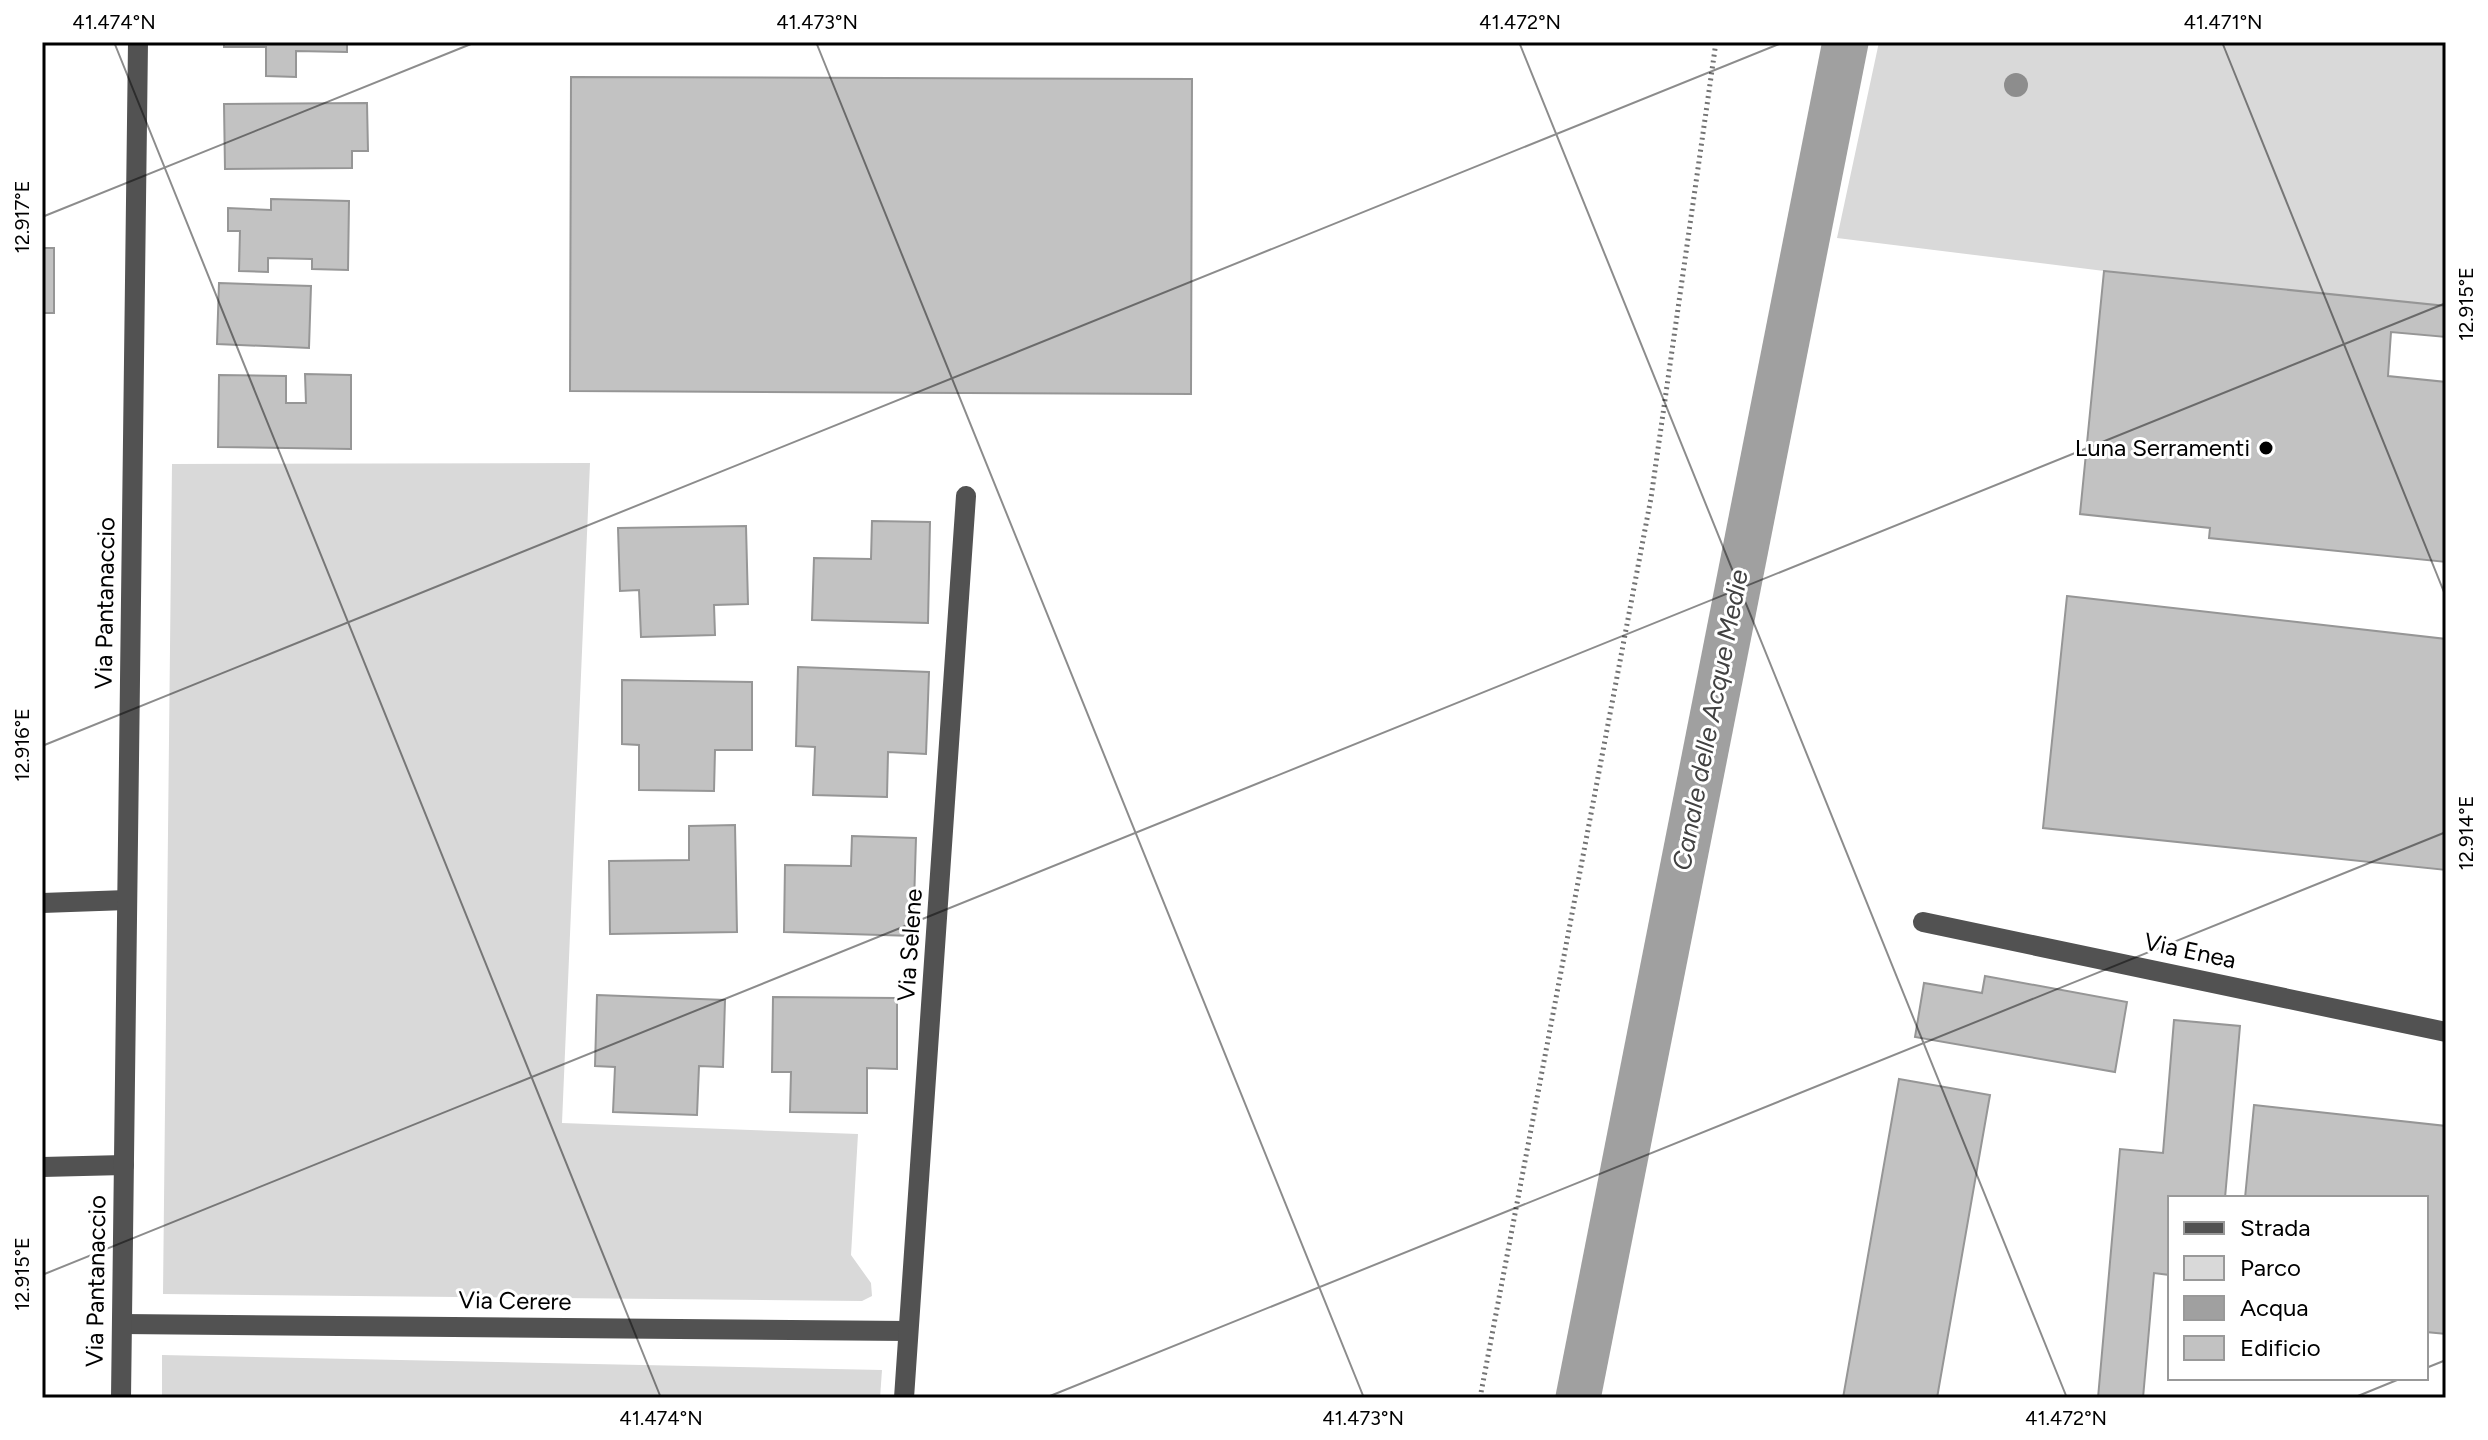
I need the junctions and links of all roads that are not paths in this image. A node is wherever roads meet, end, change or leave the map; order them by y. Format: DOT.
graph roads {
  1 [pos="138,42"];
  2 [pos="966,496"];
  3 [pos="127,900"];
  4 [pos="42,903"];
  5 [pos="1923,922"];
  6 [pos="2446,1032"];
  7 [pos="124,1165"];
  8 [pos="42,1167"];
  9 [pos="122,1324"];
  10 [pos="908,1331"];
  11 [pos="121,1398"];
  12 [pos="904,1398"];
  1 -- 3 [label="street, Via Pantanaccio"];
  2 -- 10 [label="street, Via Selene"];
  3 -- 4 [label="street"];
  3 -- 7 [label="street, Via Pantanaccio"];
  5 -- 6 [label="street, Via Enea"];
  7 -- 8 [label="street, Via Pantanaccio"];
  7 -- 9 [label="street, Via Pantanaccio"];
  9 -- 10 [label="street, Via Cerere"];
  9 -- 11 [label="street, Via Pantanaccio"];
  10 -- 12 [label="street, Via Selene"];
}
